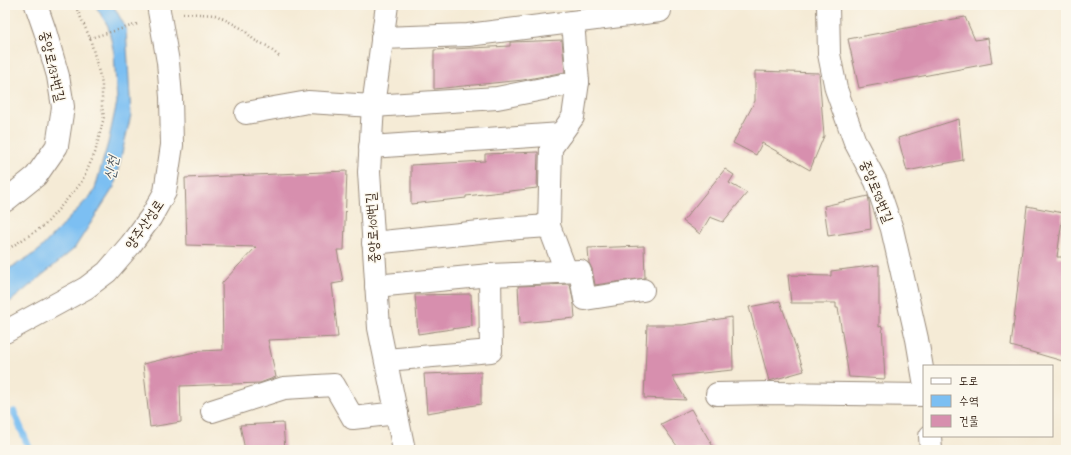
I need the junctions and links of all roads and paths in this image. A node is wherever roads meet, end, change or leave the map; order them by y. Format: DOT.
graph roads {
  1 [pos="36,5"];
  2 [pos="158,5"];
  3 [pos="387,5"];
  4 [pos="660,5"];
  5 [pos="828,5"];
  6 [pos="185,13"];
  7 [pos="573,22"];
  8 [pos="131,26"];
  9 [pos="90,38"];
  10 [pos="382,38"];
  11 [pos="281,58"];
  12 [pos="578,82"];
  13 [pos="373,106"];
  14 [pos="246,113"];
  15 [pos="561,134"];
  16 [pos="370,148"];
  17 [pos="5,201"];
  18 [pos="550,226"];
  19 [pos="373,243"];
  20 [pos="566,271"];
  21 [pos="490,275"];
  22 [pos="376,286"];
  23 [pos="643,290"];
  24 [pos="5,332"];
  25 [pos="386,360"];
  26 [pos="923,374"];
  27 [pos="717,394"];
  28 [pos="923,395"];
  29 [pos="212,411"];
  30 [pos="397,413"];
  31 [pos="930,437"];
  32 [pos="404,450"];
  33 [pos="931,450"];
  1 -- 17 [label="street, 중앙로137번길"];
  2 -- 24 [label="street, 양주산성로"];
  3 -- 10 [label="street, 중앙로109번길"];
  4 -- 7 [label="street"];
  5 -- 26 [label="street, 중앙로93번길"];
  6 -- 11 [label="path"];
  7 -- 10 [label="street"];
  7 -- 12 [label="street"];
  8 -- 9 [label="path"];
  10 -- 13 [label="street, 중앙로109번길"];
  12 -- 13 [label="street"];
  12 -- 15 [label="street"];
  13 -- 14 [label="street"];
  13 -- 16 [label="street, 중앙로109번길"];
  15 -- 16 [label="street"];
  15 -- 18 [label="street"];
  16 -- 19 [label="street, 중앙로109번길"];
  18 -- 19 [label="street"];
  18 -- 20 [label="street"];
  19 -- 22 [label="street, 중앙로109번길"];
  20 -- 21 [label="street"];
  20 -- 23 [label="street"];
  21 -- 22 [label="street"];
  21 -- 25 [label="street"];
  22 -- 25 [label="street, 중앙로109번길"];
  25 -- 30 [label="street, 중앙로109번길"];
  27 -- 28 [label="street"];
  29 -- 30 [label="street"];
  30 -- 32 [label="street, 중앙로109번길"];
  31 -- 33 [label="street"];
}
